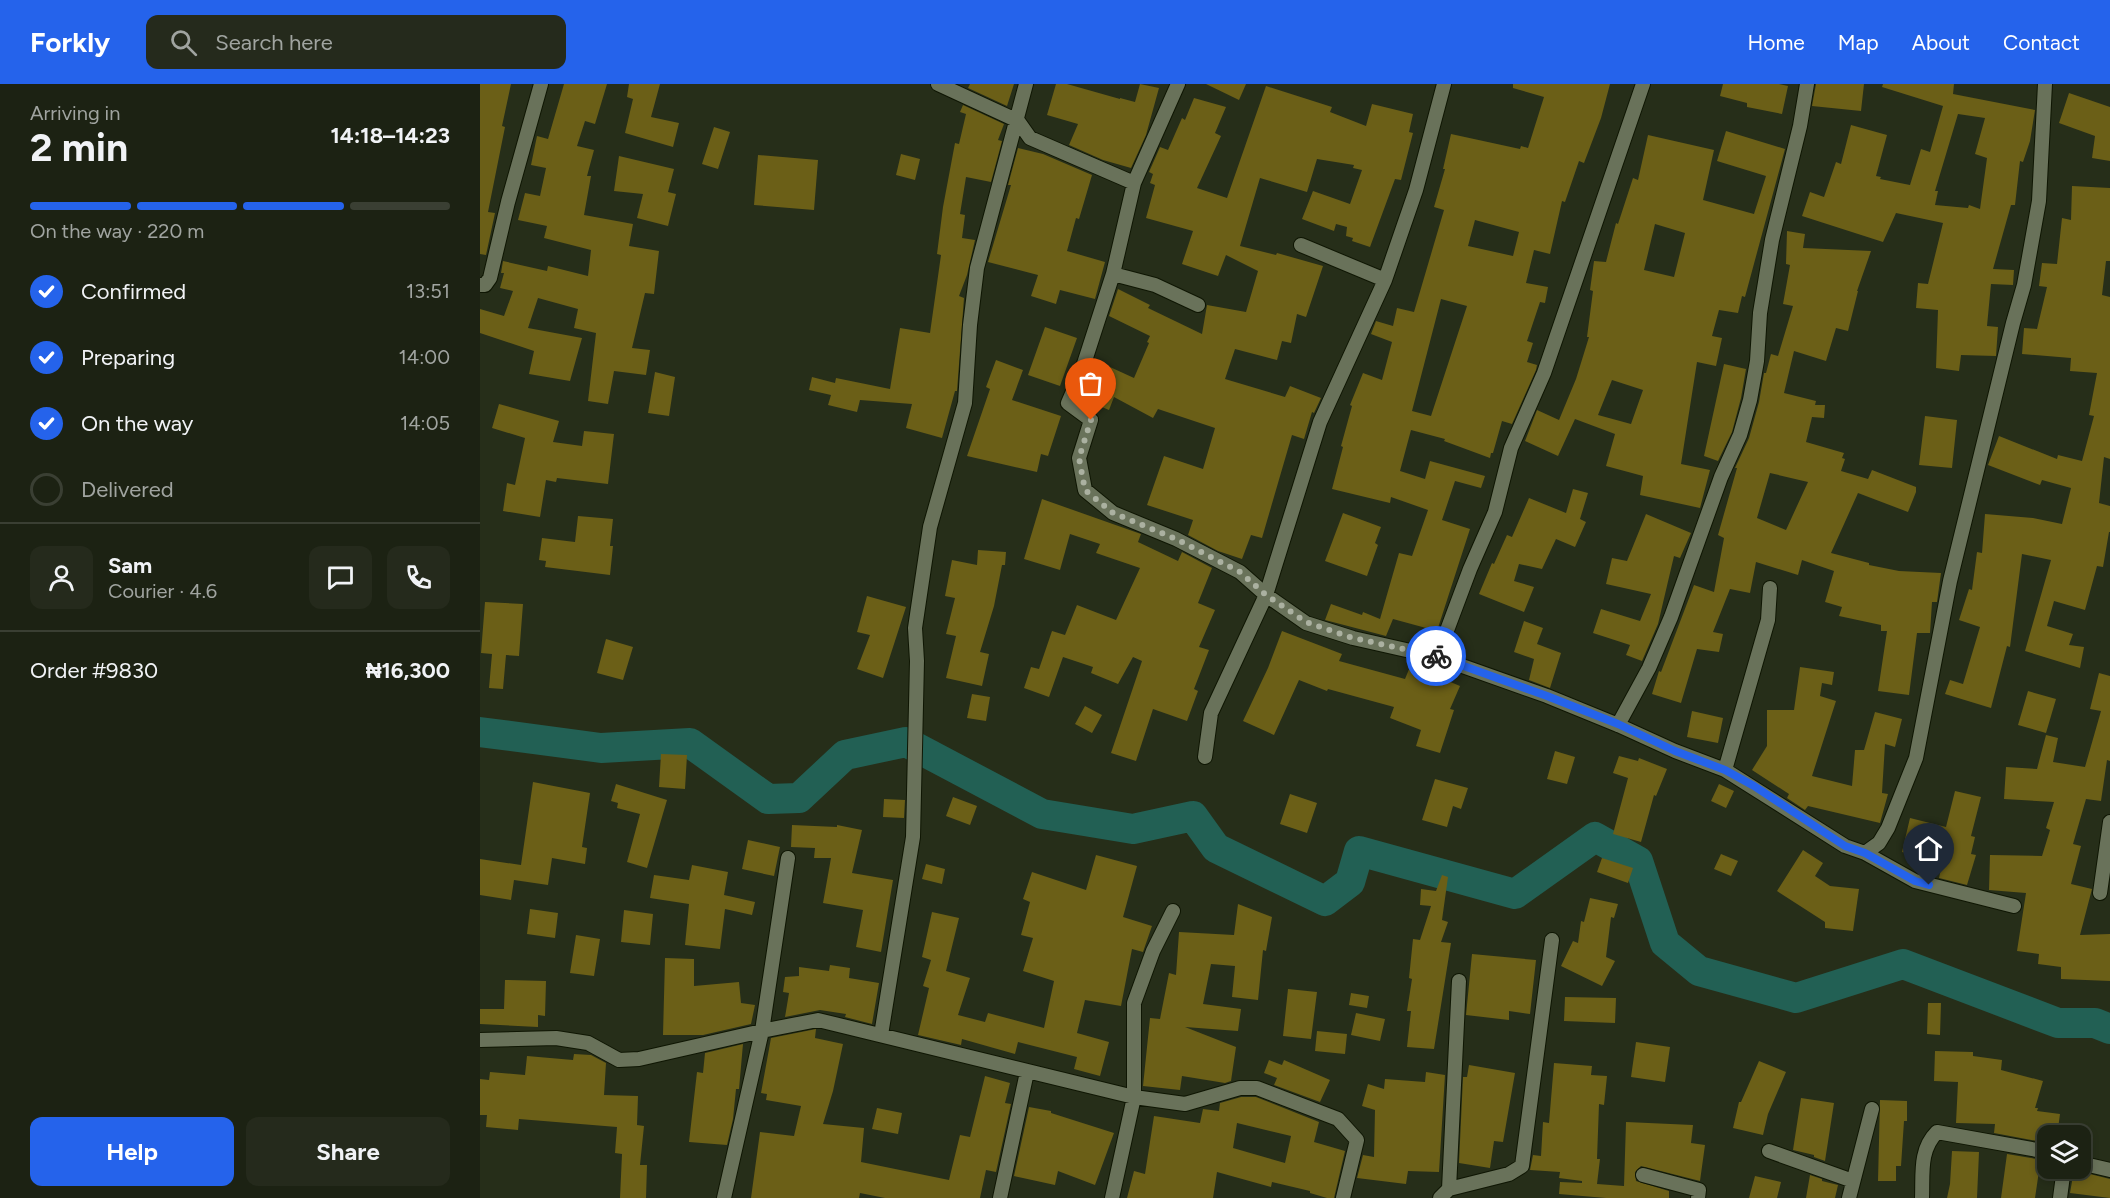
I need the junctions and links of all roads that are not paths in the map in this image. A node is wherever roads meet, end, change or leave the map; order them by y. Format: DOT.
graph roads {
  1 [pos="541,84"];
  2 [pos="938,84"];
  3 [pos="1026,84"];
  4 [pos="1178,84"];
  5 [pos="1444,84"];
  6 [pos="1643,84"];
  7 [pos="1807,84"];
  8 [pos="2045,84"];
  9 [pos="1018,121"];
  10 [pos="1134,183"];
  11 [pos="1300,245"];
  12 [pos="1113,274"];
  13 [pos="1385,280"];
  14 [pos="480,285"];
  15 [pos="1198,305"];
  16 [pos="1770,588"];
  17 [pos="1266,595"];
  18 [pos="1437,657"];
  19 [pos="1618,724"];
  20 [pos="1204,757"];
  21 [pos="1725,770"];
  22 [pos="2110,822"];
  23 [pos="1865,853"];
  24 [pos="788,858"];
  25 [pos="2100,893"];
  26 [pos="2014,906"];
  27 [pos="1173,911"];
  28 [pos="1552,940"];
  29 [pos="1459,981"];
  30 [pos="762,1031"];
  31 [pos="881,1035"];
  32 [pos="480,1040"];
  33 [pos="1027,1072"];
  34 [pos="1134,1097"];
  35 [pos="1872,1109"];
  36 [pos="2037,1150"];
  37 [pos="1769,1151"];
  38 [pos="2091,1166"];
  39 [pos="2110,1170"];
  40 [pos="1643,1175"];
  41 [pos="2063,1179"];
  42 [pos="1853,1181"];
  43 [pos="1444,1193"];
  44 [pos="724,1198"];
  45 [pos="1000,1198"];
  46 [pos="1112,1198"];
  47 [pos="1343,1198"];
  48 [pos="1698,1198"];
  49 [pos="1849,1198"];
  50 [pos="1922,1198"];
  51 [pos="2060,1198"];
  1 -- 14 [label="street"];
  2 -- 9 [label="street"];
  3 -- 9 [label="street"];
  4 -- 10 [label="street"];
  5 -- 13 [label="street"];
  6 -- 18 [label="street"];
  7 -- 19 [label="street"];
  8 -- 23 [label="street"];
  9 -- 10 [label="street"];
  9 -- 31 [label="street"];
  10 -- 12 [label="street"];
  11 -- 13 [label="street"];
  12 -- 15 [label="street"];
  12 -- 17 [label="street"];
  13 -- 17 [label="street"];
  16 -- 21 [label="street"];
  17 -- 18 [label="street"];
  17 -- 20 [label="street"];
  18 -- 19 [label="street"];
  19 -- 21 [label="street"];
  21 -- 23 [label="street"];
  22 -- 25 [label="street"];
  23 -- 26 [label="street"];
  24 -- 30 [label="street"];
  27 -- 34 [label="street"];
  28 -- 43 [label="street"];
  29 -- 43 [label="street"];
  30 -- 31 [label="street"];
  30 -- 32 [label="street"];
  30 -- 44 [label="street"];
  31 -- 33 [label="street"];
  33 -- 34 [label="street"];
  33 -- 45 [label="street"];
  34 -- 46 [label="street"];
  34 -- 47 [label="street"];
  35 -- 42 [label="street"];
  36 -- 50 [label="street"];
  37 -- 42 [label="street"];
  38 -- 39 [label="street"];
  40 -- 48 [label="street"];
  41 -- 51 [label="street"];
  42 -- 49 [label="street"];
}
